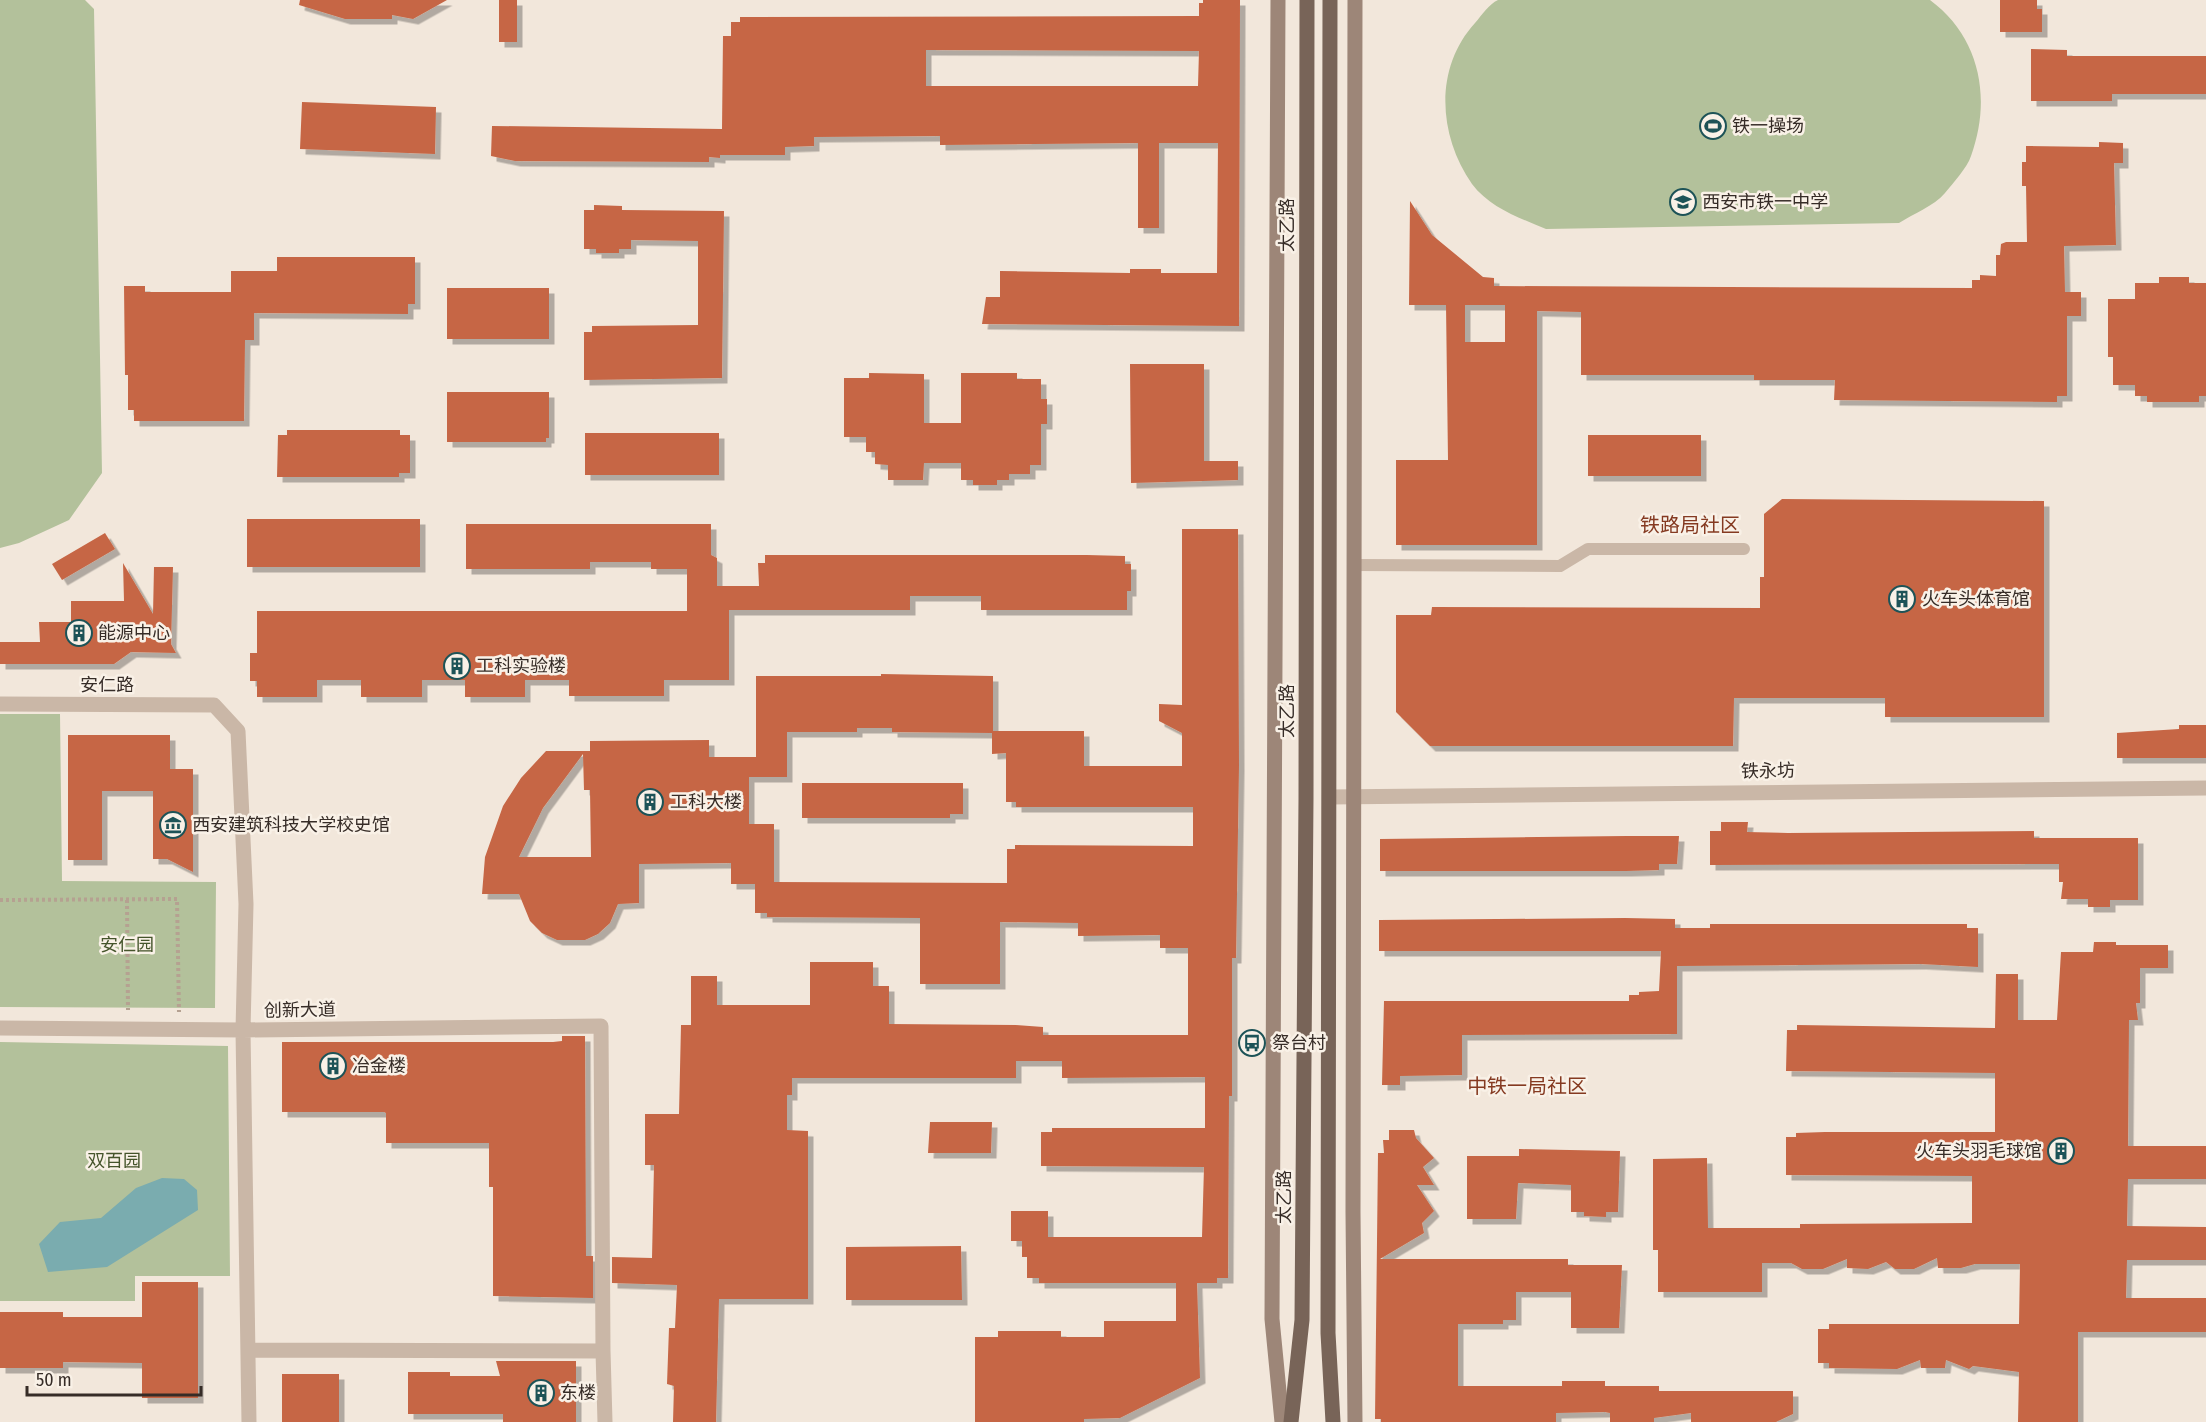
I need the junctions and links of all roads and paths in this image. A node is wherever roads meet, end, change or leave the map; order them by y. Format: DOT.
graph roads {
  1 [pos="1278,0"];
  2 [pos="1306,0"];
  3 [pos="1330,0"];
  4 [pos="1355,0"];
  5 [pos="1743,549"];
  6 [pos="1354,565"];
  7 [pos="0,704"];
  8 [pos="2206,788"];
  9 [pos="1330,797"];
  10 [pos="1354,797"];
  11 [pos="0,900"];
  12 [pos="127,900"];
  13 [pos="0,1028"];
  14 [pos="128,1029"];
  15 [pos="179,1029"];
  16 [pos="243,1030"];
  17 [pos="249,1350"];
  18 [pos="603,1351"];
  19 [pos="249,1422"];
  20 [pos="605,1422"];
  21 [pos="1281,1422"];
  22 [pos="1291,1422"];
  23 [pos="1334,1422"];
  24 [pos="1355,1422"];
  1 -- 21 [label="main road"];
  2 -- 22 [label="main road, 太乙路"];
  3 -- 9 [label="main road"];
  4 -- 6 [label="main road"];
  5 -- 6 [label="lane"];
  6 -- 10 [label="main road"];
  7 -- 16 [label="street, 安仁路"];
  8 -- 10 [label="street, 铁永坊"];
  9 -- 10 [label="street, 铁永坊"];
  9 -- 23 [label="main road"];
  10 -- 24 [label="main road"];
  11 -- 12 [label="path"];
  12 -- 14 [label="path"];
  12 -- 15 [label="path"];
  13 -- 14 [label="street, 创新大道"];
  14 -- 15 [label="street, 创新大道"];
  15 -- 16 [label="street, 创新大道"];
  16 -- 17 [label="street"];
  16 -- 18 [label="street, 创新大道"];
  17 -- 18 [label="street"];
  17 -- 19 [label="street"];
  18 -- 20 [label="street"];
}
